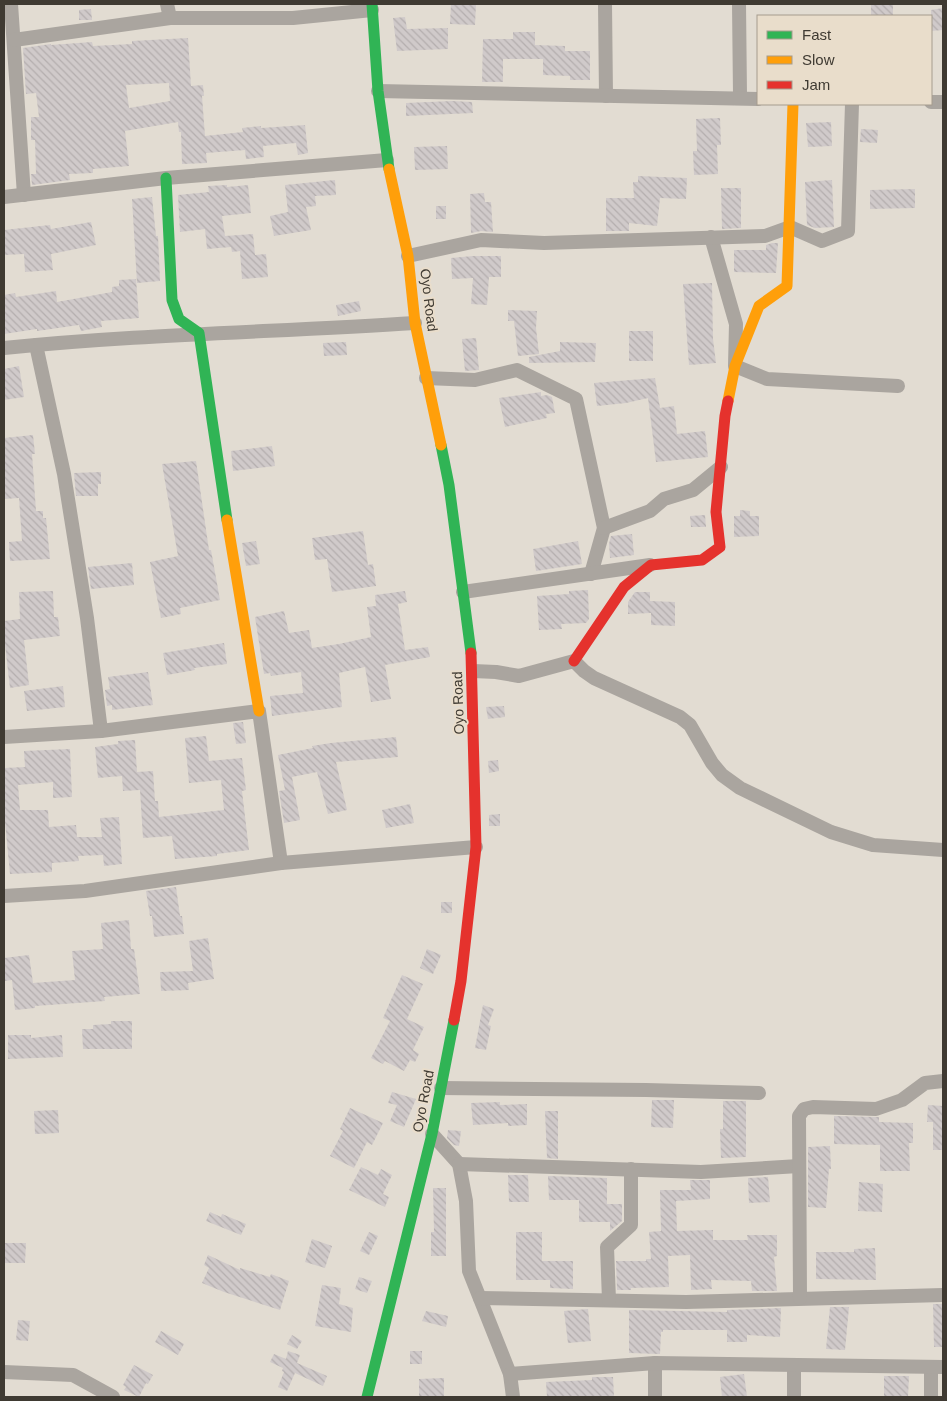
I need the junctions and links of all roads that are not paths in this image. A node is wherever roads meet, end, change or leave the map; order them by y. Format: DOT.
graph roads {
  1 [pos="11,4"];
  2 [pos="167,4"];
  3 [pos="604,4"];
  4 [pos="739,4"];
  5 [pos="372,7"];
  6 [pos="330,9"];
  7 [pos="170,18"];
  8 [pos="14,40"];
  9 [pos="378,91"];
  10 [pos="606,96"];
  11 [pos="745,98"];
  12 [pos="793,105"];
  13 [pos="852,105"];
  14 [pos="387,160"];
  15 [pos="166,178"];
  16 [pos="24,195"];
  17 [pos="4,197"];
  18 [pos="790,226"];
  19 [pos="711,238"];
  20 [pos="408,256"];
  21 [pos="415,323"];
  22 [pos="199,333"];
  23 [pos="36,345"];
  24 [pos="4,348"];
  25 [pos="735,366"];
  26 [pos="426,378"];
  27 [pos="898,386"];
  28 [pos="721,466"];
  29 [pos="604,528"];
  30 [pos="651,565"];
  31 [pos="591,574"];
  32 [pos="463,592"];
  33 [pos="574,661"];
  34 [pos="473,671"];
  35 [pos="259,711"];
  36 [pos="101,731"];
  37 [pos="4,737"];
  38 [pos="476,846"];
  39 [pos="943,850"];
  40 [pos="281,864"];
  41 [pos="4,896"];
  42 [pos="943,1081"];
  43 [pos="440,1088"];
  44 [pos="759,1093"];
  45 [pos="432,1134"];
  46 [pos="459,1164"];
  47 [pos="799,1166"];
  48 [pos="631,1169"];
  49 [pos="943,1295"];
  50 [pos="480,1298"];
  51 [pos="800,1298"];
  52 [pos="609,1300"];
  53 [pos="655,1363"];
  54 [pos="794,1366"];
  55 [pos="937,1367"];
  56 [pos="4,1372"];
  57 [pos="510,1374"];
  58 [pos="113,1397"];
  59 [pos="366,1397"];
  60 [pos="513,1397"];
  61 [pos="655,1397"];
  62 [pos="794,1397"];
  63 [pos="931,1397"];
  1 -- 8 [label="street"];
  2 -- 7 [label="street"];
  3 -- 10 [label="street"];
  4 -- 11 [label="street"];
  5 -- 6 [label="street"];
  5 -- 9 [label="street, Oyo Road"];
  6 -- 7 [label="street"];
  7 -- 8 [label="street"];
  8 -- 16 [label="street"];
  9 -- 10 [label="street"];
  9 -- 14 [label="street, Oyo Road"];
  10 -- 11 [label="street"];
  12 -- 18 [label="street"];
  13 -- 18 [label="street"];
  14 -- 15 [label="street"];
  14 -- 20 [label="street, Oyo Road"];
  15 -- 16 [label="street"];
  15 -- 22 [label="street"];
  16 -- 17 [label="street"];
  18 -- 19 [label="street"];
  18 -- 25 [label="street"];
  19 -- 20 [label="street"];
  19 -- 25 [label="street"];
  20 -- 21 [label="street, Oyo Road"];
  21 -- 22 [label="street"];
  21 -- 26 [label="street, Oyo Road"];
  22 -- 23 [label="street"];
  22 -- 35 [label="street"];
  23 -- 24 [label="street"];
  23 -- 36 [label="street"];
  25 -- 27 [label="street"];
  25 -- 28 [label="street"];
  26 -- 29 [label="street"];
  26 -- 32 [label="street, Oyo Road"];
  28 -- 29 [label="street"];
  28 -- 30 [label="street"];
  29 -- 31 [label="street"];
  30 -- 31 [label="street"];
  30 -- 33 [label="street"];
  31 -- 32 [label="street"];
  32 -- 34 [label="street, Oyo Road"];
  33 -- 34 [label="street"];
  33 -- 39 [label="street"];
  34 -- 38 [label="street, Oyo Road"];
  35 -- 36 [label="street"];
  35 -- 40 [label="street"];
  36 -- 37 [label="street"];
  38 -- 40 [label="street"];
  38 -- 43 [label="street, Oyo Road"];
  40 -- 41 [label="street"];
  42 -- 47 [label="street"];
  43 -- 44 [label="street"];
  43 -- 45 [label="street, Oyo Road"];
  45 -- 46 [label="street"];
  45 -- 59 [label="street, Oyo Road"];
  46 -- 48 [label="street"];
  46 -- 50 [label="street"];
  47 -- 48 [label="street"];
  47 -- 51 [label="street"];
  48 -- 52 [label="street"];
  49 -- 51 [label="street"];
  50 -- 52 [label="street"];
  50 -- 57 [label="street"];
  51 -- 52 [label="street"];
  53 -- 54 [label="street"];
  53 -- 57 [label="street"];
  53 -- 61 [label="street"];
  54 -- 55 [label="street"];
  54 -- 62 [label="street"];
  55 -- 63 [label="street"];
  56 -- 58 [label="street"];
  57 -- 60 [label="street"];
}
